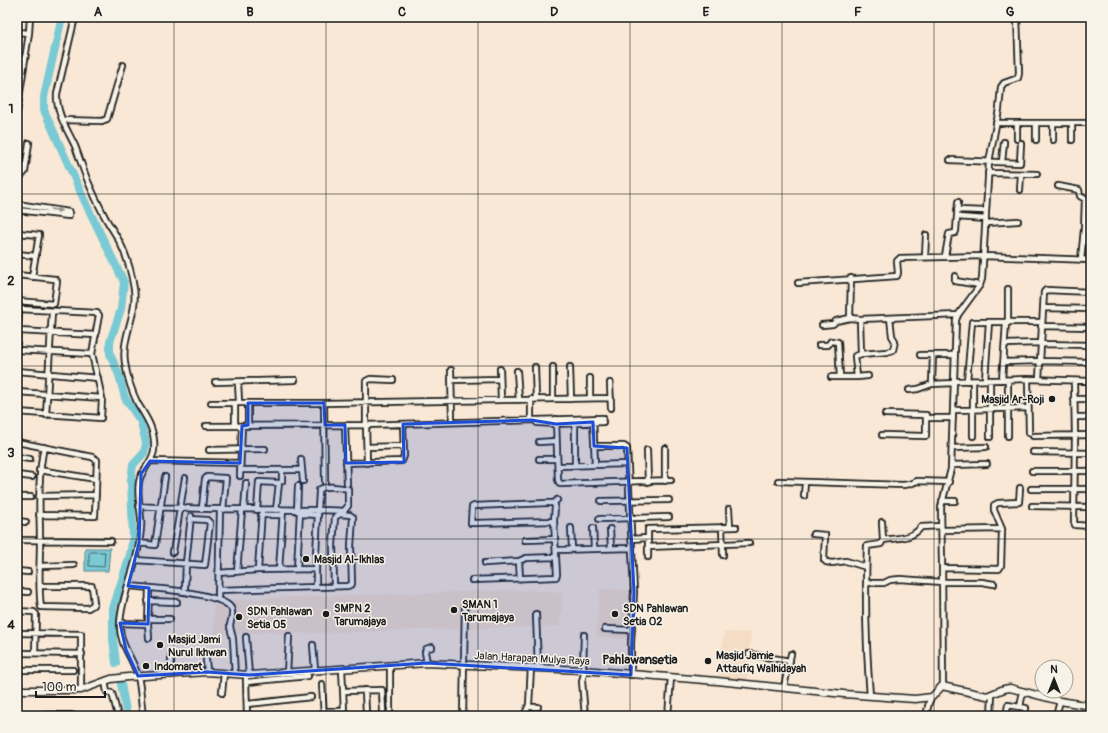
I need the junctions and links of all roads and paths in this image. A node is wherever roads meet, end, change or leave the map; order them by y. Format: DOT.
graph roads {
  1 [pos="30,17"];
  2 [pos="75,17"];
  3 [pos="1017,17"];
  4 [pos="17,32"];
  5 [pos="29,33"];
  6 [pos="17,59"];
  7 [pos="25,60"];
  8 [pos="124,65"];
  9 [pos="19,90"];
  10 [pos="17,112"];
  11 [pos="63,120"];
  12 [pos="996,123"];
  13 [pos="1072,123"];
  14 [pos="1091,123"];
  15 [pos="1017,124"];
  16 [pos="1036,124"];
  17 [pos="1053,124"];
  18 [pos="1036,140"];
  19 [pos="1053,140"];
  20 [pos="1072,140"];
  21 [pos="1004,142"];
  22 [pos="29,143"];
  23 [pos="950,160"];
  24 [pos="989,162"];
  25 [pos="1002,162"];
  26 [pos="988,173"];
  27 [pos="1021,174"];
  28 [pos="1037,174"];
  29 [pos="19,176"];
  30 [pos="1058,186"];
  31 [pos="1020,190"];
  32 [pos="958,202"];
  33 [pos="17,204"];
  34 [pos="17,210"];
  35 [pos="958,210"];
  36 [pos="986,211"];
  37 [pos="957,217"];
  38 [pos="986,221"];
  39 [pos="1018,221"];
  40 [pos="17,233"];
  41 [pos="926,235"];
  42 [pos="17,254"];
  43 [pos="36,256"];
  44 [pos="945,256"];
  45 [pos="984,256"];
  46 [pos="925,257"];
  47 [pos="1081,260"];
  48 [pos="1091,260"];
  49 [pos="17,275"];
  50 [pos="955,276"];
  51 [pos="32,277"];
  52 [pos="851,278"];
  53 [pos="798,283"];
  54 [pos="980,285"];
  55 [pos="1008,289"];
  56 [pos="1091,292"];
  57 [pos="17,301"];
  58 [pos="1043,308"];
  59 [pos="1091,309"];
  60 [pos="52,312"];
  61 [pos="958,314"];
  62 [pos="850,318"];
  63 [pos="890,318"];
  64 [pos="860,319"];
  65 [pos="989,322"];
  66 [pos="1007,323"];
  67 [pos="1042,324"];
  68 [pos="822,325"];
  69 [pos="1091,327"];
  70 [pos="18,331"];
  71 [pos="50,333"];
  72 [pos="96,335"];
  73 [pos="1041,343"];
  74 [pos="1005,344"];
  75 [pos="17,345"];
  76 [pos="819,345"];
  77 [pos="1091,345"];
  78 [pos="17,350"];
  79 [pos="49,351"];
  80 [pos="92,354"];
  81 [pos="861,354"];
  82 [pos="920,355"];
  83 [pos="933,355"];
  84 [pos="954,355"];
  85 [pos="1040,361"];
  86 [pos="1004,362"];
  87 [pos="1091,362"];
  88 [pos="535,366"];
  89 [pos="553,366"];
  90 [pos="570,367"];
  91 [pos="500,369"];
  92 [pos="451,370"];
  93 [pos="517,370"];
  94 [pos="17,371"];
  95 [pos="48,373"];
  96 [pos="868,376"];
  97 [pos="831,377"];
  98 [pos="840,377"];
  99 [pos="857,377"];
  100 [pos="98,378"];
  101 [pos="590,378"];
  102 [pos="500,379"];
  103 [pos="1028,379"];
  104 [pos="1039,379"];
  105 [pos="295,380"];
  106 [pos="393,380"];
  107 [pos="451,380"];
  108 [pos="987,380"];
  109 [pos="1002,380"];
  110 [pos="1008,380"];
  111 [pos="970,381"];
  112 [pos="1074,381"];
  113 [pos="1091,381"];
  114 [pos="216,382"];
  115 [pos="238,382"];
  116 [pos="954,382"];
  117 [pos="610,383"];
  118 [pos="932,384"];
  119 [pos="908,390"];
  120 [pos="17,392"];
  121 [pos="47,394"];
  122 [pos="102,398"];
  123 [pos="590,398"];
  124 [pos="610,398"];
  125 [pos="534,399"];
  126 [pos="553,399"];
  127 [pos="571,399"];
  128 [pos="1074,399"];
  129 [pos="1091,399"];
  130 [pos="451,400"];
  131 [pos="501,400"];
  132 [pos="519,400"];
  133 [pos="237,402"];
  134 [pos="366,402"];
  135 [pos="211,403"];
  136 [pos="248,403"];
  137 [pos="324,403"];
  138 [pos="611,408"];
  139 [pos="1028,408"];
  140 [pos="1008,409"];
  141 [pos="954,410"];
  142 [pos="973,410"];
  143 [pos="990,410"];
  144 [pos="17,412"];
  145 [pos="885,414"];
  146 [pos="46,415"];
  147 [pos="1075,417"];
  148 [pos="1091,417"];
  149 [pos="926,418"];
  150 [pos="953,418"];
  151 [pos="533,420"];
  152 [pos="575,420"];
  153 [pos="593,420"];
  154 [pos="603,420"];
  155 [pos="452,422"];
  156 [pos="556,422"];
  157 [pos="403,424"];
  158 [pos="248,425"];
  159 [pos="324,425"];
  160 [pos="345,425"];
  161 [pos="206,426"];
  162 [pos="235,426"];
  163 [pos="242,426"];
  164 [pos="366,426"];
  165 [pos="17,434"];
  166 [pos="882,435"];
  167 [pos="1075,435"];
  168 [pos="1091,435"];
  169 [pos="973,436"];
  170 [pos="1008,436"];
  171 [pos="990,437"];
  172 [pos="17,438"];
  173 [pos="556,441"];
  174 [pos="17,442"];
  175 [pos="539,442"];
  176 [pos="404,446"];
  177 [pos="594,446"];
  178 [pos="44,447"];
  179 [pos="367,447"];
  180 [pos="986,447"];
  181 [pos="665,448"];
  182 [pos="952,448"];
  183 [pos="240,449"];
  184 [pos="265,449"];
  185 [pos="209,450"];
  186 [pos="647,450"];
  187 [pos="1033,452"];
  188 [pos="1075,452"];
  189 [pos="1091,453"];
  190 [pos="17,457"];
  191 [pos="30,459"];
  192 [pos="302,459"];
  193 [pos="540,459"];
  194 [pos="557,459"];
  195 [pos="150,461"];
  196 [pos="240,463"];
  197 [pos="346,463"];
  198 [pos="367,463"];
  199 [pos="594,464"];
  200 [pos="628,464"];
  201 [pos="987,464"];
  202 [pos="575,465"];
  203 [pos="952,465"];
  204 [pos="558,466"];
  205 [pos="39,470"];
  206 [pos="240,470"];
  207 [pos="282,470"];
  208 [pos="302,470"];
  209 [pos="1032,470"];
  210 [pos="1074,471"];
  211 [pos="1091,472"];
  212 [pos="17,475"];
  213 [pos="240,476"];
  214 [pos="32,477"];
  215 [pos="165,478"];
  216 [pos="185,478"];
  217 [pos="96,479"];
  218 [pos="303,480"];
  219 [pos="671,480"];
  220 [pos="282,481"];
  221 [pos="665,481"];
  222 [pos="778,481"];
  223 [pos="325,482"];
  224 [pos="629,482"];
  225 [pos="648,482"];
  226 [pos="805,482"];
  227 [pos="949,482"];
  228 [pos="246,483"];
  229 [pos="347,484"];
  230 [pos="298,486"];
  231 [pos="1020,488"];
  232 [pos="1074,488"];
  233 [pos="1031,489"];
  234 [pos="1091,489"];
  235 [pos="96,495"];
  236 [pos="39,496"];
  237 [pos="804,496"];
  238 [pos="17,497"];
  239 [pos="31,497"];
  240 [pos="629,500"];
  241 [pos="669,500"];
  242 [pos="601,501"];
  243 [pos="942,501"];
  244 [pos="955,501"];
  245 [pos="139,506"];
  246 [pos="1032,506"];
  247 [pos="160,507"];
  248 [pos="1074,507"];
  249 [pos="1091,507"];
  250 [pos="180,508"];
  251 [pos="202,508"];
  252 [pos="729,508"];
  253 [pos="222,510"];
  254 [pos="243,510"];
  255 [pos="276,510"];
  256 [pos="260,512"];
  257 [pos="299,512"];
  258 [pos="318,512"];
  259 [pos="282,513"];
  260 [pos="39,515"];
  261 [pos="669,517"];
  262 [pos="630,518"];
  263 [pos="599,519"];
  264 [pos="17,521"];
  265 [pos="554,521"];
  266 [pos="26,522"];
  267 [pos="882,522"];
  268 [pos="736,526"];
  269 [pos="1091,526"];
  270 [pos="722,527"];
  271 [pos="730,527"];
  272 [pos="571,528"];
  273 [pos="593,528"];
  274 [pos="941,528"];
  275 [pos="610,529"];
  276 [pos="1002,529"];
  277 [pos="813,534"];
  278 [pos="631,538"];
  279 [pos="647,538"];
  280 [pos="555,539"];
  281 [pos="17,540"];
  282 [pos="40,540"];
  283 [pos="525,540"];
  284 [pos="883,540"];
  285 [pos="111,541"];
  286 [pos="139,543"];
  287 [pos="749,543"];
  288 [pos="723,545"];
  289 [pos="648,547"];
  290 [pos="594,548"];
  291 [pos="611,548"];
  292 [pos="631,548"];
  293 [pos="572,549"];
  294 [pos="556,550"];
  295 [pos="174,552"];
  296 [pos="722,555"];
  297 [pos="556,557"];
  298 [pos="648,557"];
  299 [pos="136,560"];
  300 [pos="519,561"];
  301 [pos="186,563"];
  302 [pos="485,563"];
  303 [pos="74,565"];
  304 [pos="41,566"];
  305 [pos="866,567"];
  306 [pos="942,568"];
  307 [pos="297,569"];
  308 [pos="316,569"];
  309 [pos="258,570"];
  310 [pos="279,570"];
  311 [pos="17,571"];
  312 [pos="28,572"];
  313 [pos="237,572"];
  314 [pos="218,573"];
  315 [pos="520,579"];
  316 [pos="472,580"];
  317 [pos="866,582"];
  318 [pos="942,582"];
  319 [pos="994,584"];
  320 [pos="41,586"];
  321 [pos="128,586"];
  322 [pos="334,586"];
  323 [pos="316,587"];
  324 [pos="148,588"];
  325 [pos="185,588"];
  326 [pos="218,590"];
  327 [pos="17,592"];
  328 [pos="28,592"];
  329 [pos="218,599"];
  330 [pos="148,601"];
  331 [pos="177,602"];
  332 [pos="465,606"];
  333 [pos="17,612"];
  334 [pos="536,614"];
  335 [pos="170,619"];
  336 [pos="148,621"];
  337 [pos="120,623"];
  338 [pos="606,629"];
  339 [pos="632,630"];
  340 [pos="17,632"];
  341 [pos="36,633"];
  342 [pos="584,635"];
  343 [pos="289,636"];
  344 [pos="246,637"];
  345 [pos="149,638"];
  346 [pos="313,645"];
  347 [pos="432,647"];
  348 [pos="17,653"];
  349 [pos="35,653"];
  350 [pos="82,654"];
  351 [pos="171,654"];
  352 [pos="749,654"];
  353 [pos="791,654"];
  354 [pos="206,659"];
  355 [pos="790,661"];
  356 [pos="427,663"];
  357 [pos="463,664"];
  358 [pos="390,665"];
  359 [pos="534,667"];
  360 [pos="342,669"];
  361 [pos="17,670"];
  362 [pos="73,670"];
  363 [pos="315,670"];
  364 [pos="584,670"];
  365 [pos="207,672"];
  366 [pos="224,673"];
  367 [pos="287,673"];
  368 [pos="235,674"];
  369 [pos="171,675"];
  370 [pos="631,675"];
  371 [pos="138,676"];
  372 [pos="308,676"];
  373 [pos="247,677"];
  374 [pos="671,677"];
  375 [pos="105,681"];
  376 [pos="322,684"];
  377 [pos="943,686"];
  378 [pos="784,687"];
  379 [pos="17,690"];
  380 [pos="82,690"];
  381 [pos="365,690"];
  382 [pos="343,691"];
  383 [pos="1023,691"];
  384 [pos="222,693"];
  385 [pos="992,695"];
  386 [pos="870,696"];
  387 [pos="311,697"];
  388 [pos="932,697"];
  389 [pos="1060,701"];
  390 [pos="248,704"];
  391 [pos="528,706"];
  392 [pos="1091,706"];
  393 [pos="538,707"];
  394 [pos="1020,707"];
  395 [pos="383,712"];
  396 [pos="366,713"];
  397 [pos="324,714"];
  398 [pos="17,715"];
  399 [pos="73,716"];
  400 [pos="118,716"];
  401 [pos="143,716"];
  402 [pos="247,716"];
  403 [pos="390,716"];
  404 [pos="463,716"];
  405 [pos="524,716"];
  406 [pos="585,716"];
  407 [pos="668,716"];
  408 [pos="926,716"];
  409 [pos="991,716"];
  410 [pos="1006,716"];
  411 [pos="1025,716"];
  412 [pos="1056,716"];
  1 -- 5 [label="street"];
  2 -- 11 [label="street"];
  3 -- 12 [label="street"];
  4 -- 5 [label="street"];
  5 -- 7 [label="street"];
  6 -- 7 [label="street"];
  7 -- 9 [label="street"];
  8 -- 11 [label="street"];
  9 -- 10 [label="street"];
  11 -- 195 [label="street"];
  12 -- 15 [label="street"];
  12 -- 24 [label="street"];
  13 -- 14 [label="street"];
  13 -- 17 [label="street"];
  13 -- 20 [label="street"];
  15 -- 16 [label="street"];
  15 -- 25 [label="street"];
  16 -- 17 [label="street"];
  16 -- 18 [label="street"];
  17 -- 19 [label="street"];
  21 -- 25 [label="street"];
  22 -- 29 [label="street"];
  23 -- 24 [label="street"];
  24 -- 25 [label="street"];
  24 -- 26 [label="street"];
  26 -- 27 [label="street"];
  26 -- 36 [label="street"];
  27 -- 28 [label="street"];
  27 -- 31 [label="street"];
  30 -- 47 [label="street"];
  32 -- 35 [label="street"];
  33 -- 34 [label="street, one-way"];
  35 -- 36 [label="street"];
  35 -- 37 [label="street"];
  36 -- 38 [label="street"];
  37 -- 38 [label="street"];
  37 -- 44 [label="street"];
  38 -- 39 [label="street"];
  38 -- 45 [label="street"];
  40 -- 43 [label="street"];
  41 -- 46 [label="street"];
  42 -- 43 [label="street"];
  43 -- 51 [label="street"];
  44 -- 45 [label="street"];
  44 -- 46 [label="street"];
  45 -- 47 [label="street"];
  45 -- 54 [label="street"];
  46 -- 52 [label="street"];
  47 -- 48 [label="street"];
  49 -- 51 [label="street"];
  50 -- 54 [label="street"];
  51 -- 57 [label="street"];
  52 -- 53 [label="street"];
  52 -- 62 [label="street"];
  54 -- 61 [label="street"];
  55 -- 66 [label="street"];
  56 -- 58 [label="street"];
  58 -- 59 [label="street"];
  58 -- 67 [label="street"];
  60 -- 70 [label="street"];
  60 -- 71 [label="street"];
  60 -- 72 [label="street"];
  61 -- 63 [label="street"];
  61 -- 84 [label="street"];
  62 -- 64 [label="street"];
  62 -- 68 [label="street"];
  63 -- 64 [label="street"];
  63 -- 81 [label="street"];
  64 -- 81 [label="street"];
  65 -- 66 [label="street"];
  65 -- 108 [label="street"];
  65 -- 111 [label="street"];
  66 -- 67 [label="street"];
  66 -- 74 [label="street"];
  67 -- 69 [label="street"];
  67 -- 73 [label="street"];
  70 -- 71 [label="street"];
  70 -- 75 [label="street"];
  71 -- 72 [label="street"];
  71 -- 79 [label="street"];
  72 -- 80 [label="street"];
  73 -- 74 [label="street"];
  73 -- 77 [label="street"];
  73 -- 85 [label="street"];
  74 -- 86 [label="street"];
  76 -- 98 [label="street"];
  78 -- 79 [label="street"];
  79 -- 80 [label="street"];
  79 -- 95 [label="street"];
  80 -- 100 [label="street"];
  81 -- 99 [label="street"];
  82 -- 83 [label="street"];
  83 -- 84 [label="street"];
  83 -- 118 [label="street"];
  84 -- 116 [label="street"];
  85 -- 86 [label="street"];
  85 -- 87 [label="street"];
  85 -- 104 [label="street"];
  86 -- 109 [label="street"];
  88 -- 125 [label="street"];
  89 -- 126 [label="street"];
  90 -- 127 [label="street"];
  91 -- 102 [label="street"];
  92 -- 107 [label="street"];
  93 -- 132 [label="street"];
  94 -- 95 [label="street"];
  95 -- 100 [label="street"];
  95 -- 121 [label="street"];
  96 -- 99 [label="street"];
  97 -- 98 [label="street"];
  98 -- 99 [label="street"];
  100 -- 122 [label="street"];
  101 -- 123 [label="street"];
  102 -- 107 [label="street"];
  102 -- 131 [label="street"];
  103 -- 104 [label="street"];
  103 -- 110 [label="street"];
  103 -- 139 [label="street"];
  104 -- 112 [label="street"];
  105 -- 115 [label="street"];
  106 -- 134 [label="street"];
  107 -- 130 [label="street"];
  108 -- 109 [label="street"];
  108 -- 111 [label="street"];
  108 -- 143 [label="street"];
  109 -- 110 [label="street"];
  110 -- 140 [label="street"];
  111 -- 116 [label="street"];
  111 -- 142 [label="street"];
  112 -- 113 [label="street"];
  112 -- 128 [label="street"];
  114 -- 115 [label="street"];
  115 -- 133 [label="street"];
  116 -- 118 [label="street"];
  116 -- 141 [label="street"];
  117 -- 124 [label="street"];
  118 -- 119 [label="street"];
  120 -- 121 [label="street"];
  121 -- 122 [label="street"];
  121 -- 146 [label="street"];
  122 -- 146 [label="street"];
  123 -- 124 [label="street"];
  123 -- 127 [label="street"];
  124 -- 138 [label="street"];
  125 -- 126 [label="street"];
  125 -- 132 [label="street"];
  125 -- 151 [label="street"];
  126 -- 127 [label="street"];
  128 -- 129 [label="street"];
  128 -- 147 [label="street"];
  130 -- 131 [label="street"];
  130 -- 134 [label="street"];
  130 -- 155 [label="street"];
  131 -- 132 [label="street"];
  133 -- 135 [label="street"];
  133 -- 136 [label="street"];
  133 -- 162 [label="street"];
  134 -- 137 [label="street"];
  134 -- 164 [label="street"];
  136 -- 137 [label="street"];
  136 -- 158 [label="street"];
  137 -- 159 [label="street"];
  139 -- 140 [label="street"];
  139 -- 167 [label="street"];
  140 -- 143 [label="street"];
  140 -- 170 [label="street"];
  141 -- 142 [label="street"];
  141 -- 150 [label="street"];
  142 -- 143 [label="street"];
  142 -- 169 [label="street"];
  143 -- 171 [label="street"];
  144 -- 146 [label="street"];
  145 -- 149 [label="street"];
  147 -- 148 [label="street"];
  147 -- 167 [label="street"];
  149 -- 150 [label="street"];
  149 -- 166 [label="street"];
  150 -- 182 [label="street"];
  151 -- 155 [label="street"];
  151 -- 156 [label="street"];
  152 -- 153 [label="street"];
  152 -- 156 [label="street"];
  152 -- 202 [label="street"];
  153 -- 154 [label="street"];
  153 -- 177 [label="street"];
  155 -- 157 [label="street"];
  156 -- 173 [label="street"];
  157 -- 164 [label="street"];
  157 -- 176 [label="street"];
  158 -- 159 [label="street"];
  158 -- 163 [label="street"];
  159 -- 160 [label="street"];
  159 -- 223 [label="street"];
  160 -- 164 [label="street"];
  160 -- 197 [label="street"];
  161 -- 162 [label="street"];
  162 -- 163 [label="street"];
  163 -- 183 [label="street"];
  164 -- 179 [label="street"];
  165 -- 172 [label="street"];
  167 -- 168 [label="street"];
  167 -- 188 [label="street"];
  173 -- 175 [label="street"];
  173 -- 194 [label="street"];
  174 -- 178 [label="street"];
  176 -- 179 [label="street"];
  176 -- 198 [label="street"];
  177 -- 199 [label="street"];
  177 -- 200 [label="street"];
  178 -- 205 [label="street"];
  178 -- 217 [label="street"];
  179 -- 198 [label="street"];
  180 -- 182 [label="street"];
  181 -- 221 [label="street"];
  182 -- 203 [label="street"];
  183 -- 184 [label="street"];
  183 -- 185 [label="street"];
  183 -- 196 [label="street"];
  186 -- 225 [label="street"];
  187 -- 188 [label="street"];
  188 -- 189 [label="street"];
  188 -- 210 [label="street"];
  190 -- 191 [label="street"];
  192 -- 208 [label="street"];
  193 -- 194 [label="street"];
  194 -- 204 [label="street"];
  195 -- 196 [label="street"];
  195 -- 245 [label="street"];
  196 -- 206 [label="street"];
  197 -- 198 [label="street"];
  197 -- 229 [label="street"];
  199 -- 200 [label="street"];
  199 -- 202 [label="street"];
  200 -- 224 [label="street"];
  201 -- 203 [label="street"];
  202 -- 204 [label="street"];
  203 -- 227 [label="street"];
  204 -- 224 [label="street"];
  205 -- 217 [label="street"];
  205 -- 236 [label="street"];
  206 -- 207 [label="street"];
  206 -- 213 [label="street"];
  207 -- 208 [label="street"];
  207 -- 220 [label="street"];
  208 -- 218 [label="street"];
  209 -- 210 [label="street"];
  210 -- 211 [label="street"];
  210 -- 232 [label="street"];
  212 -- 214 [label="street"];
  215 -- 247 [label="street"];
  216 -- 250 [label="street"];
  217 -- 235 [label="street"];
  219 -- 221 [label="street"];
  221 -- 225 [label="street"];
  222 -- 226 [label="street"];
  224 -- 225 [label="street"];
  224 -- 240 [label="street"];
  226 -- 227 [label="street"];
  226 -- 237 [label="street"];
  227 -- 243 [label="street"];
  228 -- 254 [label="street"];
  230 -- 257 [label="street"];
  231 -- 276 [label="street"];
  232 -- 233 [label="street"];
  232 -- 234 [label="street"];
  232 -- 248 [label="street"];
  235 -- 236 [label="street"];
  235 -- 260 [label="street"];
  236 -- 260 [label="street"];
  238 -- 239 [label="street"];
  240 -- 241 [label="street"];
  240 -- 242 [label="street"];
  240 -- 262 [label="street"];
  243 -- 244 [label="street"];
  243 -- 274 [label="street"];
  245 -- 247 [label="street"];
  245 -- 286 [label="street"];
  246 -- 248 [label="street"];
  247 -- 250 [label="street"];
  247 -- 286 [label="street"];
  248 -- 249 [label="street"];
  248 -- 269 [label="street"];
  250 -- 251 [label="street"];
  250 -- 295 [label="street"];
  251 -- 253 [label="street"];
  251 -- 253 [label="street"];
  252 -- 271 [label="street"];
  253 -- 254 [label="street"];
  253 -- 314 [label="street"];
  254 -- 256 [label="street"];
  254 -- 313 [label="street"];
  255 -- 256 [label="street"];
  255 -- 256 [label="street"];
  255 -- 259 [label="street"];
  256 -- 259 [label="street"];
  256 -- 309 [label="street"];
  257 -- 258 [label="street"];
  257 -- 259 [label="street"];
  257 -- 307 [label="street"];
  258 -- 258 [label="street"];
  258 -- 308 [label="street"];
  259 -- 310 [label="street"];
  260 -- 282 [label="street"];
  261 -- 262 [label="street"];
  262 -- 263 [label="street"];
  262 -- 278 [label="street"];
  264 -- 266 [label="street"];
  265 -- 265 [label="street"];
  265 -- 280 [label="street"];
  267 -- 284 [label="street"];
  268 -- 271 [label="street"];
  270 -- 271 [label="street"];
  270 -- 279 [label="street"];
  270 -- 288 [label="street"];
  272 -- 293 [label="street"];
  273 -- 290 [label="street"];
  274 -- 276 [label="street"];
  274 -- 284 [label="street"];
  274 -- 306 [label="street"];
  275 -- 291 [label="street"];
  276 -- 306 [label="street"];
  277 -- 305 [label="street"];
  278 -- 279 [label="street"];
  278 -- 292 [label="street"];
  279 -- 289 [label="street"];
  280 -- 283 [label="street"];
  280 -- 294 [label="street"];
  281 -- 282 [label="street"];
  282 -- 285 [label="street"];
  282 -- 304 [label="street"];
  284 -- 305 [label="street"];
  286 -- 299 [label="street"];
  287 -- 288 [label="street"];
  288 -- 289 [label="street"];
  288 -- 296 [label="street"];
  289 -- 298 [label="street"];
  290 -- 291 [label="street"];
  290 -- 293 [label="street"];
  291 -- 292 [label="street"];
  292 -- 339 [label="street"];
  293 -- 294 [label="street"];
  294 -- 297 [label="street"];
  297 -- 300 [label="street"];
  297 -- 315 [label="street"];
  299 -- 301 [label="street"];
  299 -- 321 [label="street"];
  300 -- 302 [label="street"];
  300 -- 315 [label="street"];
  301 -- 301 [label="street"];
  301 -- 325 [label="street"];
  303 -- 304 [label="street"];
  304 -- 320 [label="street"];
  305 -- 317 [label="street"];
  306 -- 318 [label="street"];
  307 -- 308 [label="street"];
  307 -- 310 [label="street"];
  308 -- 323 [label="street"];
  309 -- 310 [label="street"];
  309 -- 313 [label="street"];
  311 -- 312 [label="street"];
  313 -- 314 [label="street"];
  314 -- 326 [label="street"];
  315 -- 316 [label="street"];
  317 -- 318 [label="street"];
  317 -- 386 [label="street"];
  318 -- 319 [label="street"];
  318 -- 377 [label="street"];
  320 -- 320 [label="street"];
  321 -- 324 [label="street"];
  321 -- 337 [label="street"];
  322 -- 322 [label="street"];
  322 -- 323 [label="street"];
  323 -- 326 [label="street"];
  324 -- 329 [label="street"];
  324 -- 330 [label="street"];
  326 -- 329 [label="street"];
  327 -- 328 [label="street"];
  329 -- 368 [label="street"];
  330 -- 331 [label="street"];
  330 -- 336 [label="street"];
  332 -- 357 [label="street"];
  333 -- 341 [label="street"];
  334 -- 359 [label="street"];
  335 -- 336 [label="street"];
  336 -- 337 [label="street"];
  336 -- 345 [label="street"];
  337 -- 371 [label="street"];
  338 -- 339 [label="street"];
  339 -- 370 [label="street"];
  340 -- 341 [label="street"];
  341 -- 349 [label="street"];
  341 -- 350 [label="street"];
  342 -- 364 [label="street"];
  343 -- 367 [label="street"];
  344 -- 373 [label="street"];
  346 -- 363 [label="street"];
  347 -- 356 [label="street"];
  348 -- 349 [label="street"];
  349 -- 350 [label="street"];
  350 -- 380 [label="street"];
  351 -- 369 [label="street"];
  352 -- 355 [label="street"];
  353 -- 355 [label="street"];
  354 -- 365 [label="street"];
  355 -- 378 [label="street"];
  356 -- 357 [label="street, Jalan Harapan Mulya Raya"];
  356 -- 358 [label="street, Jalan Harapan Mulya Raya"];
  357 -- 359 [label="street, Jalan Harapan Mulya Raya"];
  357 -- 404 [label="street"];
  358 -- 360 [label="street, Jalan Harapan Mulya Raya"];
  358 -- 403 [label="street"];
  359 -- 364 [label="street, Jalan Harapan Mulya Raya"];
  359 -- 391 [label="street"];
  360 -- 363 [label="street, Jalan Harapan Mulya Raya"];
  360 -- 382 [label="street"];
  361 -- 362 [label="street"];
  363 -- 367 [label="street, Jalan Harapan Mulya Raya"];
  364 -- 370 [label="street, Jalan Harapan Mulya Raya"];
  364 -- 406 [label="street"];
  365 -- 366 [label="street, Jalan Harapan Mulya Raya"];
  365 -- 369 [label="street, Jalan Harapan Mulya Raya"];
  366 -- 368 [label="street, Jalan Harapan Mulya Raya"];
  366 -- 384 [label="street"];
  367 -- 373 [label="street, Jalan Harapan Mulya Raya"];
  368 -- 373 [label="street, Jalan Harapan Mulya Raya"];
  369 -- 371 [label="street, Jalan Harapan Mulya Raya"];
  370 -- 374 [label="street, Jalan Harapan Mulya Raya"];
  371 -- 375 [label="street, Jalan Harapan Mulya Raya"];
  371 -- 401 [label="street"];
  372 -- 373 [label="street"];
  373 -- 390 [label="street"];
  374 -- 378 [label="street, Jalan Harapan Mulya Raya"];
  374 -- 407 [label="street"];
  375 -- 380 [label="street"];
  375 -- 400 [label="street"];
  376 -- 397 [label="street"];
  377 -- 385 [label="street"];
  377 -- 388 [label="street"];
  378 -- 386 [label="street, Jalan Harapan Mulya Raya"];
  379 -- 380 [label="street"];
  381 -- 382 [label="street"];
  381 -- 395 [label="street"];
  381 -- 396 [label="street"];
  382 -- 397 [label="street"];
  383 -- 385 [label="street"];
  383 -- 389 [label="street"];
  383 -- 394 [label="street"];
  385 -- 409 [label="street"];
  386 -- 388 [label="street, Jalan Harapan Mulya Raya"];
  387 -- 390 [label="street"];
  388 -- 408 [label="street"];
  389 -- 392 [label="street"];
  389 -- 412 [label="street"];
  390 -- 402 [label="street"];
  391 -- 393 [label="street"];
  391 -- 405 [label="street"];
  394 -- 410 [label="street"];
  394 -- 411 [label="street"];
  398 -- 399 [label="street"];
}
